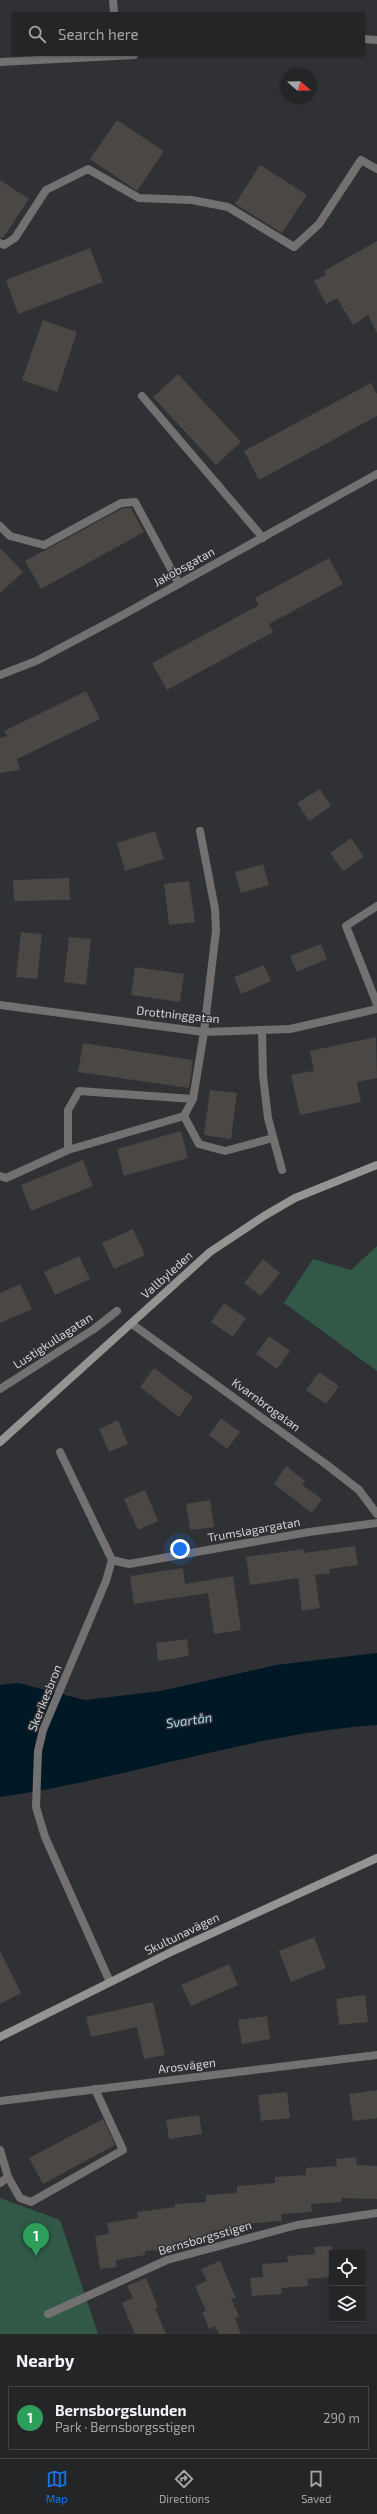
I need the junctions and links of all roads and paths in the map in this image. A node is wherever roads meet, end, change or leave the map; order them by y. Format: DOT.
graph roads {
  1 [pos="113,0"];
  2 [pos="114,12"];
  3 [pos="365,39"];
  4 [pos="377,40"];
  5 [pos="115,56"];
  6 [pos="0,62"];
  7 [pos="377,169"];
  8 [pos="0,243"];
  9 [pos="142,396"];
  10 [pos="377,474"];
  11 [pos="0,526"];
  12 [pos="263,538"];
  13 [pos="179,584"];
  14 [pos="0,675"];
  15 [pos="200,831"];
  16 [pos="377,906"];
  17 [pos="377,1004"];
  18 [pos="0,1005"];
  19 [pos="377,1009"];
  20 [pos="262,1031"];
  21 [pos="204,1032"];
  22 [pos="193,1099"];
  23 [pos="184,1116"];
  24 [pos="273,1138"];
  25 [pos="68,1150"];
  26 [pos="377,1165"];
  27 [pos="282,1170"];
  28 [pos="2,1178"];
  29 [pos="117,1311"];
  30 [pos="132,1324"];
  31 [pos="0,1389"];
  32 [pos="0,1442"];
  33 [pos="60,1452"];
  34 [pos="377,1514"];
  35 [pos="377,1523"];
  36 [pos="112,1560"];
  37 [pos="377,1858"];
  38 [pos="110,1982"];
  39 [pos="0,2037"];
  40 [pos="377,2055"];
  41 [pos="95,2089"];
  42 [pos="0,2101"];
  43 [pos="0,2150"];
  44 [pos="8,2177"];
  45 [pos="0,2183"];
  46 [pos="377,2213"];
  47 [pos="48,2314"];
  1 -- 2 [label="street"];
  3 -- 4 [label="street"];
  5 -- 6 [label="street"];
  7 -- 8 [label="street"];
  9 -- 12 [label="street"];
  10 -- 12 [label="street, Jakobsgatan"];
  11 -- 13 [label="street"];
  12 -- 13 [label="street, Jakobsgatan"];
  13 -- 14 [label="street, Jakobsgatan"];
  15 -- 21 [label="street"];
  16 -- 17 [label="street"];
  18 -- 21 [label="street, Drottninggatan"];
  19 -- 20 [label="street, Drottninggatan"];
  20 -- 21 [label="street, Drottninggatan"];
  20 -- 24 [label="street"];
  21 -- 22 [label="street"];
  22 -- 23 [label="street"];
  22 -- 25 [label="street"];
  23 -- 24 [label="street"];
  23 -- 25 [label="street"];
  24 -- 27 [label="street"];
  25 -- 28 [label="street"];
  26 -- 30 [label="main road, Vallbyleden"];
  29 -- 31 [label="street, Lustigkullagatan"];
  30 -- 32 [label="main road, Vallbyleden"];
  30 -- 34 [label="street, Kvarnbrogatan"];
  33 -- 36 [label="street"];
  35 -- 36 [label="street, Trumslagargatan"];
  36 -- 38 [label="street, Skerikesbron"];
  37 -- 38 [label="main road, Skultunavägen"];
  38 -- 39 [label="main road, Skultunavägen"];
  40 -- 41 [label="street, Arosvägen"];
  41 -- 42 [label="street, Arosvägen"];
  41 -- 44 [label="street"];
  43 -- 44 [label="street"];
  44 -- 45 [label="street"];
  46 -- 47 [label="street, Bernsborgsstigen"];
}
